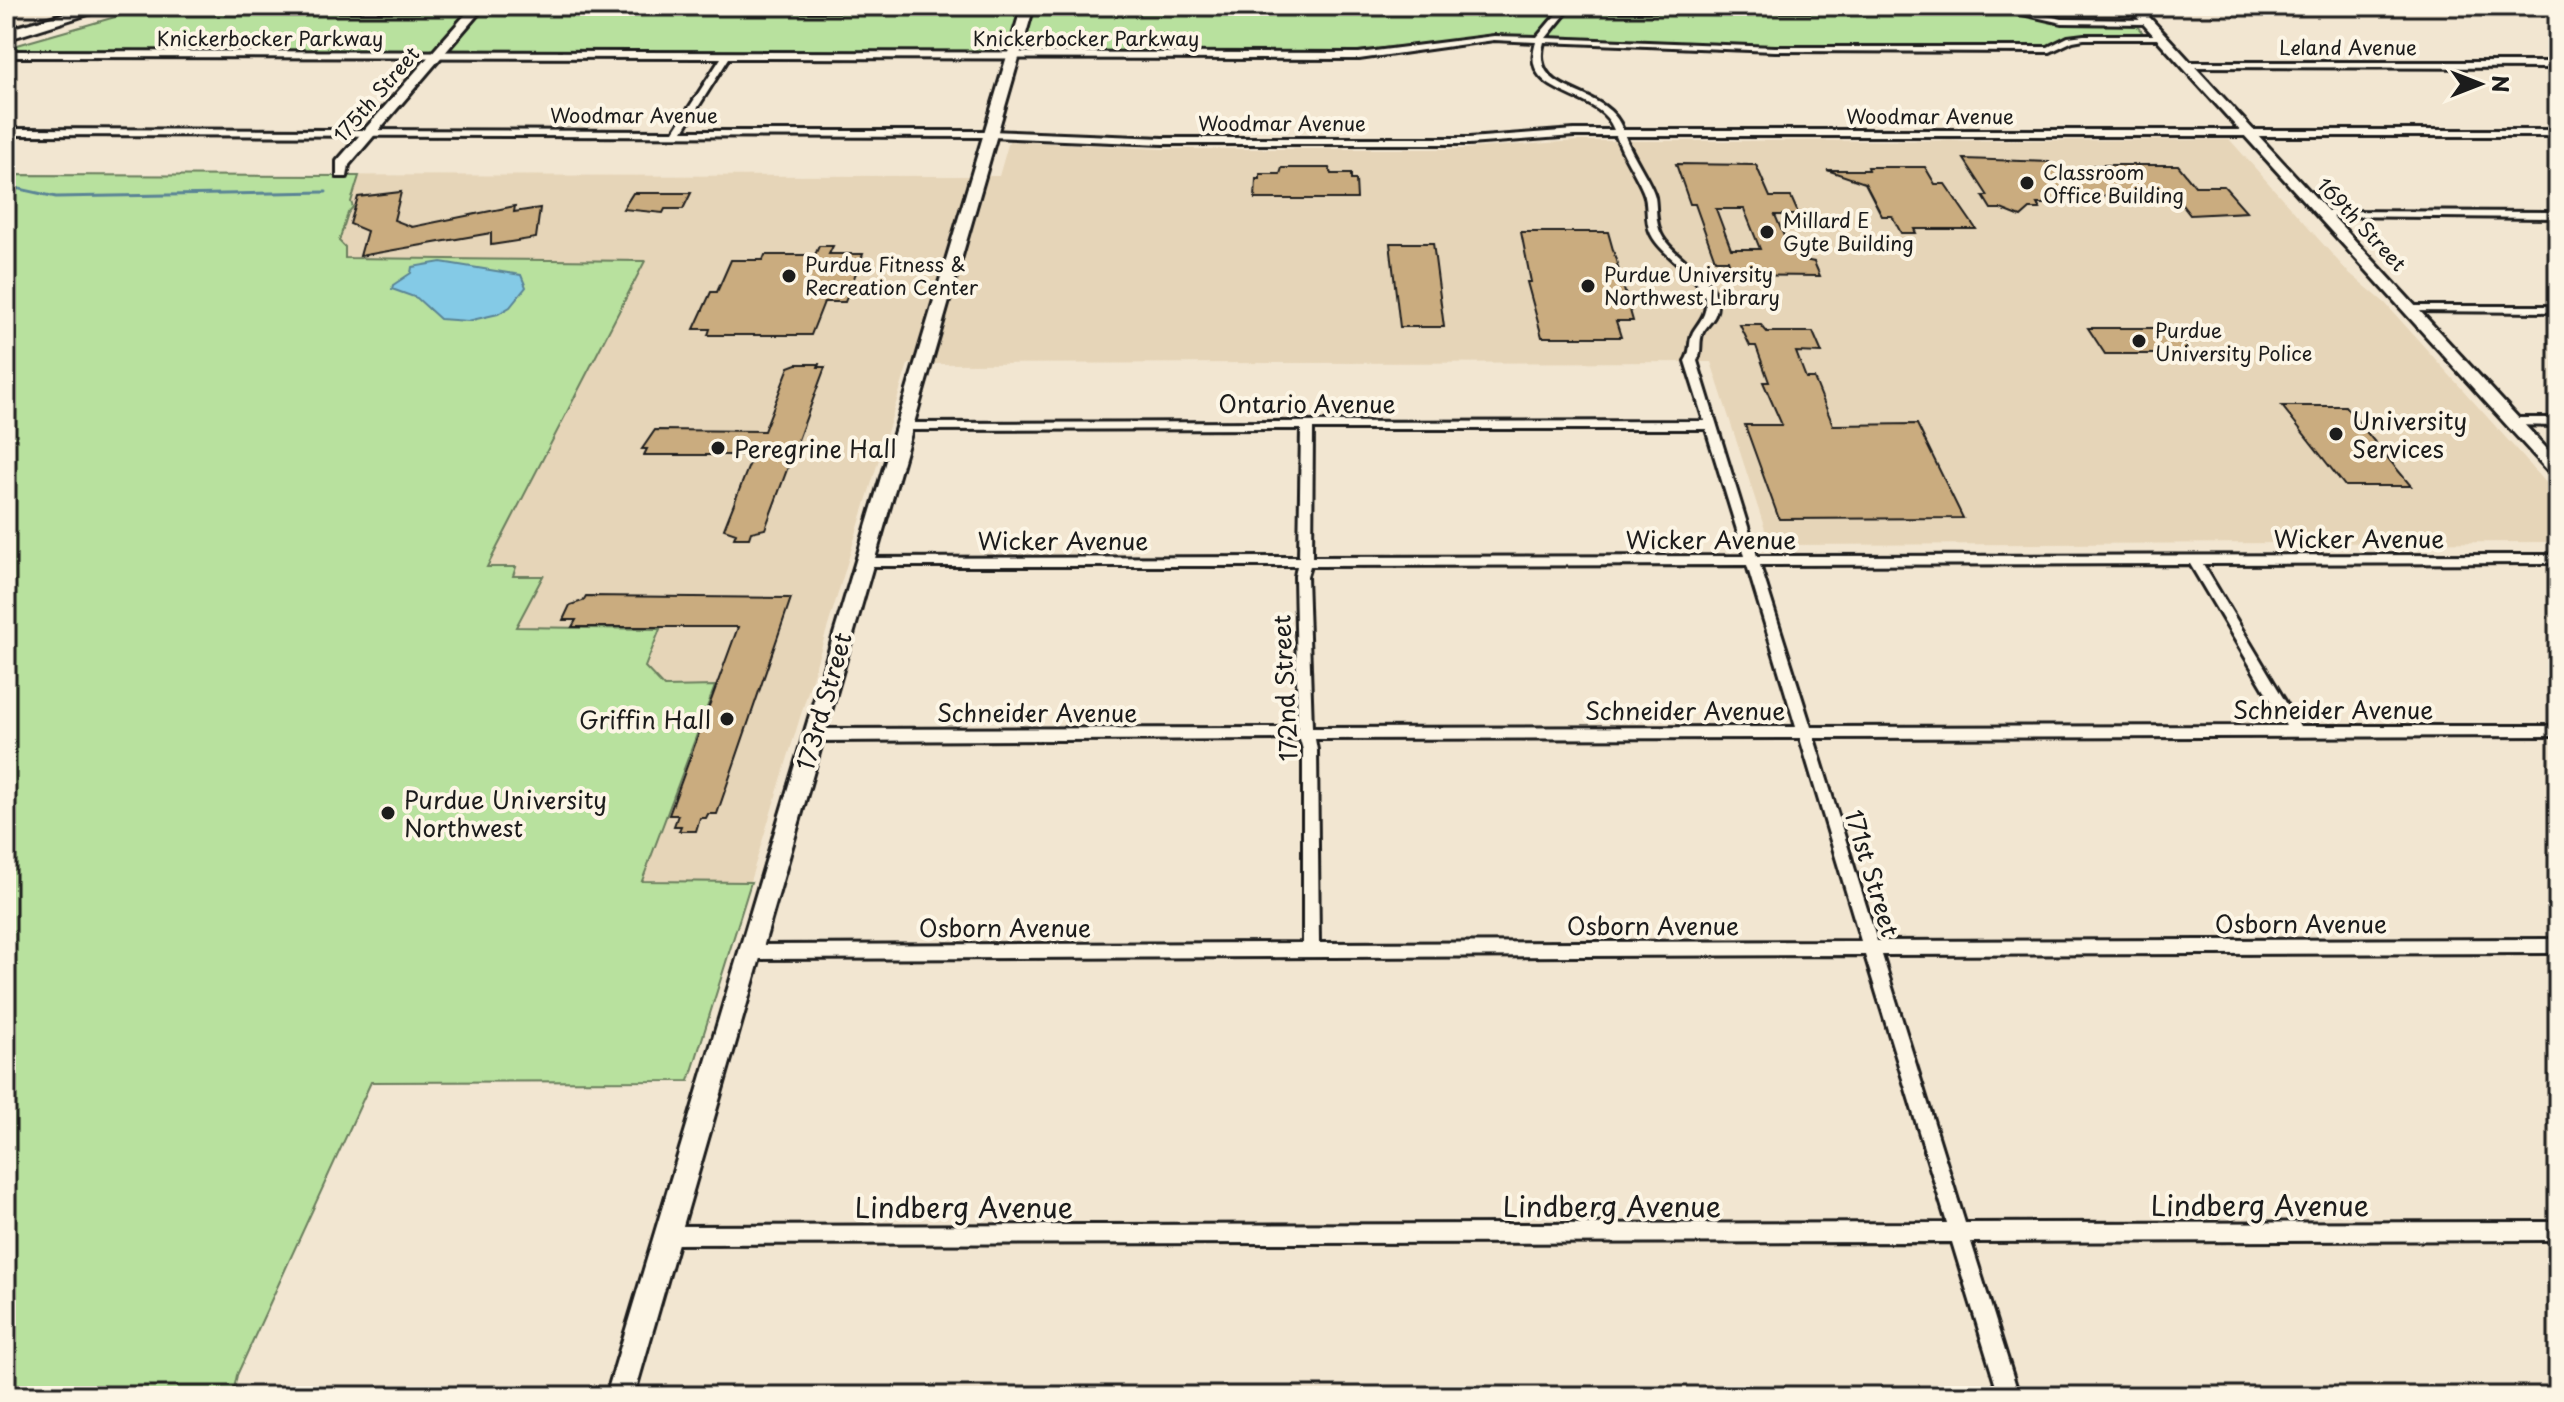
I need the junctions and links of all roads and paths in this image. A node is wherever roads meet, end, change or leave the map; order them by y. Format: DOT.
graph roads {
  1 [pos="107,6"];
  2 [pos="2133,6"];
  3 [pos="478,8"];
  4 [pos="1028,8"];
  5 [pos="1568,8"];
  6 [pos="137,9"];
  7 [pos="2147,22"];
  8 [pos="6,35"];
  9 [pos="2162,37"];
  10 [pos="1541,38"];
  11 [pos="6,54"];
  12 [pos="726,56"];
  13 [pos="1013,56"];
  14 [pos="434,57"];
  15 [pos="2186,65"];
  16 [pos="2558,65"];
  17 [pos="6,132"];
  18 [pos="368,133"];
  19 [pos="677,133"];
  20 [pos="2248,133"];
  21 [pos="2558,133"];
  22 [pos="991,134"];
  23 [pos="1620,134"];
  24 [pos="342,174"];
  25 [pos="2323,214"];
  26 [pos="2558,215"];
  27 [pos="2410,309"];
  28 [pos="2558,309"];
  29 [pos="2513,422"];
  30 [pos="2558,422"];
  31 [pos="1307,425"];
  32 [pos="1710,425"];
  33 [pos="904,426"];
  34 [pos="2558,471"];
  35 [pos="2558,559"];
  36 [pos="2194,560"];
  37 [pos="1753,561"];
  38 [pos="863,562"];
  39 [pos="1304,562"];
  40 [pos="2296,731"];
  41 [pos="2558,731"];
  42 [pos="1804,732"];
  43 [pos="1306,734"];
  44 [pos="813,735"];
  45 [pos="2558,946"];
  46 [pos="1871,949"];
  47 [pos="1311,950"];
  48 [pos="749,952"];
  49 [pos="2558,1231"];
  50 [pos="1959,1233"];
  51 [pos="667,1235"];
  52 [pos="620,1396"];
  53 [pos="2009,1396"];
  1 -- 8 [label="highway"];
  2 -- 7 [label="street, 169th Street"];
  3 -- 4 [label="street, Knickerbocker Parkway"];
  3 -- 6 [label="street, Knickerbocker Parkway"];
  3 -- 14 [label="street, 175th Street"];
  4 -- 5 [label="street, Knickerbocker Parkway"];
  4 -- 13 [label="street, 173rd Street"];
  5 -- 7 [label="street, Knickerbocker Parkway"];
  5 -- 10 [label="street"];
  7 -- 9 [label="street, 169th Street"];
  9 -- 10 [label="street, Knickerbocker Parkway"];
  9 -- 15 [label="street, 169th Street"];
  10 -- 13 [label="street, Knickerbocker Parkway"];
  10 -- 23 [label="street"];
  11 -- 14 [label="street, Knickerbocker Parkway"];
  12 -- 13 [label="street, Knickerbocker Parkway"];
  12 -- 14 [label="street, Knickerbocker Parkway"];
  12 -- 19 [label="street"];
  13 -- 22 [label="street, 173rd Street"];
  14 -- 18 [label="street, 175th Street"];
  15 -- 16 [label="street, Leland Avenue"];
  15 -- 20 [label="street, 169th Street"];
  17 -- 18 [label="street, Woodmar Avenue"];
  18 -- 19 [label="street, Woodmar Avenue"];
  18 -- 24 [label="street, 175th Street"];
  19 -- 22 [label="street, Woodmar Avenue"];
  20 -- 21 [label="street, Woodmar Avenue"];
  20 -- 23 [label="street, Woodmar Avenue"];
  20 -- 25 [label="street, 169th Street"];
  22 -- 23 [label="street, Woodmar Avenue"];
  22 -- 33 [label="street, 173rd Street"];
  23 -- 32 [label="street, 171st Street"];
  25 -- 26 [label="street"];
  25 -- 27 [label="street, 169th Street"];
  27 -- 28 [label="street"];
  27 -- 29 [label="street, 169th Street"];
  29 -- 30 [label="street"];
  29 -- 34 [label="street, 169th Street"];
  31 -- 32 [label="street, Ontario Avenue"];
  31 -- 33 [label="street, Ontario Avenue"];
  31 -- 39 [label="street, 172nd Street"];
  32 -- 37 [label="street, 171st Street"];
  33 -- 38 [label="street, 173rd Street"];
  35 -- 36 [label="street, Wicker Avenue"];
  36 -- 37 [label="street, Wicker Avenue"];
  36 -- 40 [label="street"];
  37 -- 39 [label="street, Wicker Avenue"];
  37 -- 42 [label="street, 171st Street"];
  38 -- 39 [label="street, Wicker Avenue"];
  38 -- 44 [label="street, 173rd Street"];
  39 -- 43 [label="street, 172nd Street"];
  40 -- 41 [label="street, Schneider Avenue"];
  40 -- 42 [label="street, Schneider Avenue"];
  42 -- 43 [label="street, Schneider Avenue"];
  42 -- 46 [label="street, 171st Street"];
  43 -- 44 [label="street, Schneider Avenue"];
  43 -- 47 [label="street, 172nd Street"];
  44 -- 48 [label="street, 173rd Street"];
  45 -- 46 [label="street, Osborn Avenue"];
  46 -- 47 [label="street, Osborn Avenue"];
  46 -- 50 [label="street, 171st Street"];
  47 -- 48 [label="street, Osborn Avenue"];
  48 -- 51 [label="street, 173rd Street"];
  49 -- 50 [label="street, Lindberg Avenue"];
  50 -- 51 [label="street, Lindberg Avenue"];
  50 -- 53 [label="street, 171st Street"];
  51 -- 52 [label="street, 173rd Street"];
}
